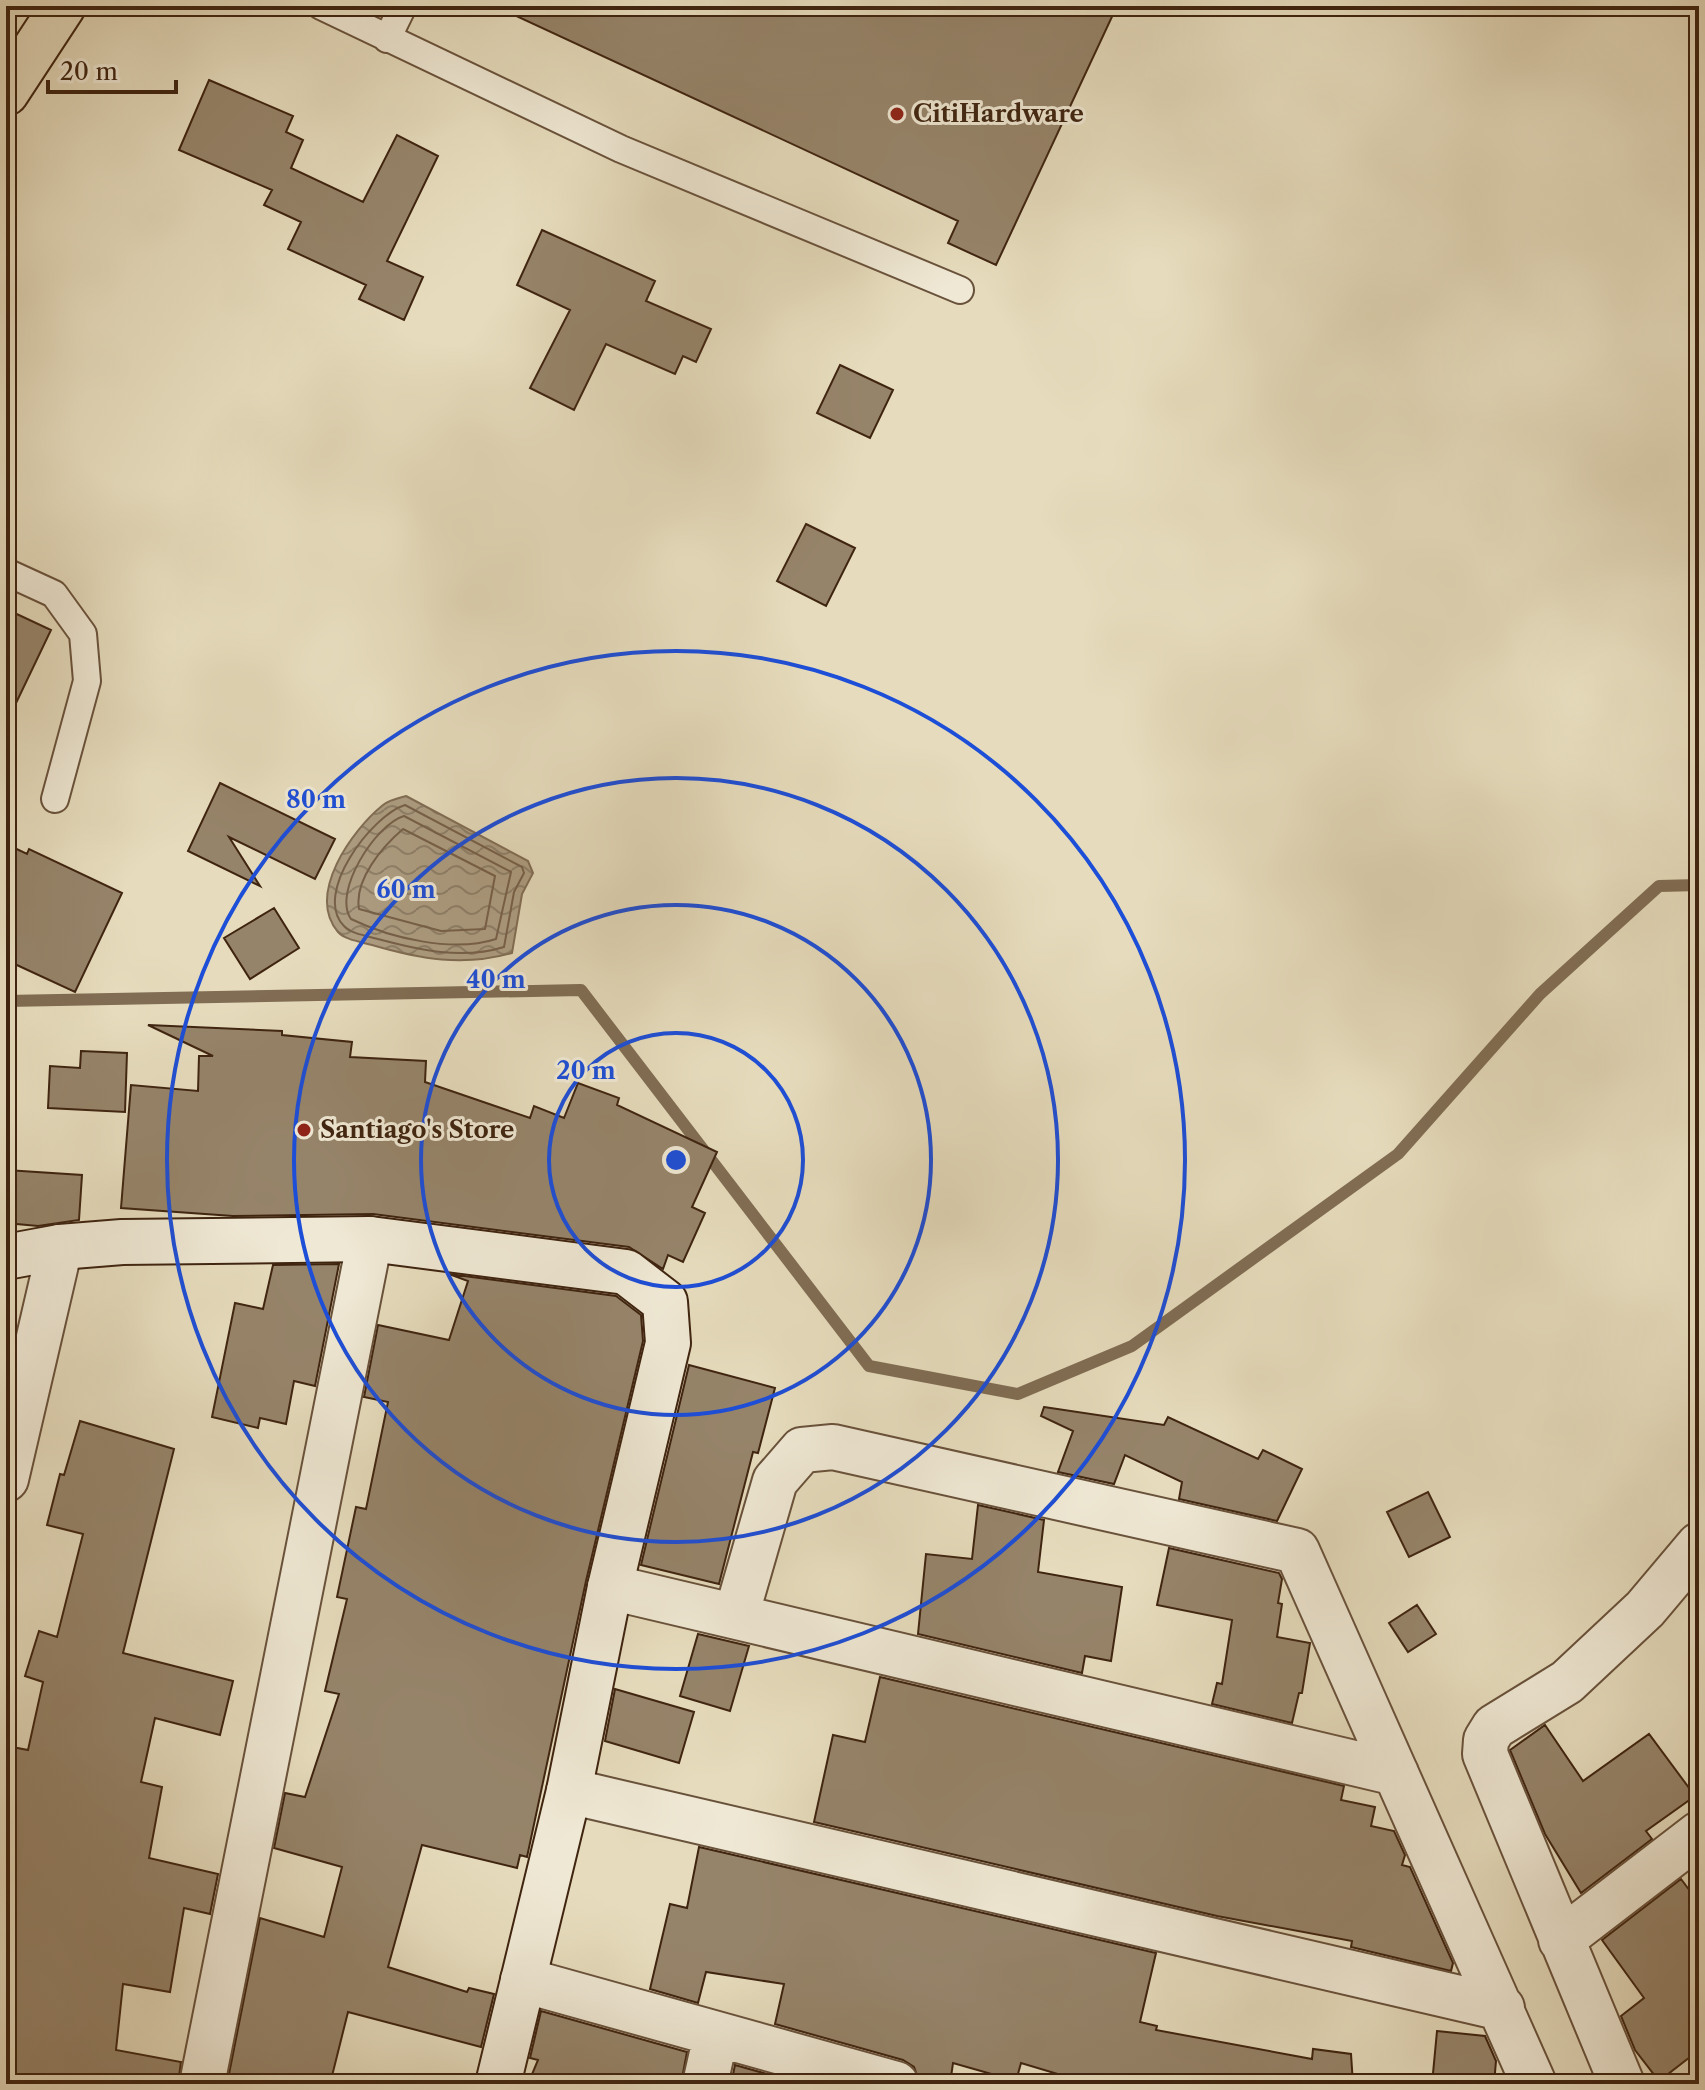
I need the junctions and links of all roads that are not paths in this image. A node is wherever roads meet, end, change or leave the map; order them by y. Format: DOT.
graph roads {
  1 [pos="63,6"];
  2 [pos="321,6"];
  3 [pos="403,6"];
  4 [pos="387,39"];
  5 [pos="6,93"];
  6 [pos="960,290"];
  7 [pos="6,572"];
  8 [pos="55,799"];
  9 [pos="370,1239"];
  10 [pos="60,1247"];
  11 [pos="6,1257"];
  12 [pos="6,1479"];
  13 [pos="1699,1545"];
  14 [pos="610,1587"];
  15 [pos="736,1616"];
  16 [pos="1396,1773"];
  17 [pos="569,1791"];
  18 [pos="1699,1834"];
  19 [pos="1561,1940"];
  20 [pos="523,1980"];
  21 [pos="1502,2008"];
  22 [pos="716,2035"];
  23 [pos="202,2084"];
  24 [pos="498,2084"];
  25 [pos="705,2084"];
  26 [pos="896,2084"];
  27 [pos="1534,2084"];
  28 [pos="1622,2084"];
  1 -- 5 [label="highway"];
  2 -- 4 [label="lane"];
  3 -- 4 [label="lane"];
  4 -- 6 [label="lane"];
  7 -- 8 [label="lane"];
  9 -- 10 [label="street"];
  9 -- 14 [label="street"];
  9 -- 23 [label="street"];
  10 -- 11 [label="street"];
  10 -- 12 [label="street"];
  13 -- 19 [label="street"];
  14 -- 15 [label="street"];
  14 -- 17 [label="street"];
  15 -- 16 [label="street"];
  15 -- 16 [label="street"];
  16 -- 21 [label="street"];
  17 -- 20 [label="street"];
  17 -- 21 [label="street"];
  18 -- 19 [label="street"];
  19 -- 28 [label="street"];
  20 -- 22 [label="street"];
  20 -- 24 [label="street"];
  21 -- 27 [label="street"];
  22 -- 25 [label="street"];
  22 -- 26 [label="street"];
}
